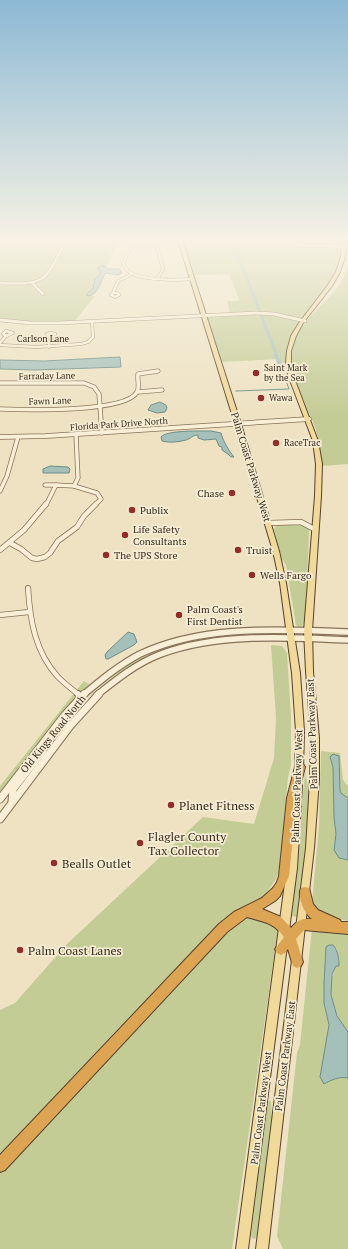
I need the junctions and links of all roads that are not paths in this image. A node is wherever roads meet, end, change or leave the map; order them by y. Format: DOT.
graph roads {
  1 [pos="198,298"];
  2 [pos="326,298"];
  3 [pos="204,316"];
  4 [pos="0,320"];
  5 [pos="305,321"];
  6 [pos="92,322"];
  7 [pos="6,336"];
  8 [pos="50,337"];
  9 [pos="0,344"];
  10 [pos="49,347"];
  11 [pos="158,371"];
  12 [pos="0,383"];
  13 [pos="162,390"];
  14 [pos="138,392"];
  15 [pos="100,406"];
  16 [pos="0,409"];
  17 [pos="309,419"];
  18 [pos="238,424"];
  19 [pos="102,433"];
  20 [pos="76,435"];
  21 [pos="0,437"];
  22 [pos="18,437"];
  23 [pos="45,485"];
  24 [pos="56,485"];
  25 [pos="74,486"];
  26 [pos="0,491"];
  27 [pos="269,523"];
  28 [pos="316,530"];
  29 [pos="10,543"];
  30 [pos="0,550"];
  31 [pos="28,588"];
  32 [pos="29,612"];
  33 [pos="0,615"];
  34 [pos="310,620"];
  35 [pos="325,632"];
  36 [pos="348,632"];
  37 [pos="291,635"];
  38 [pos="308,635"];
  39 [pos="348,640"];
  40 [pos="81,696"];
  41 [pos="43,744"];
  42 [pos="300,767"];
  43 [pos="0,799"];
  44 [pos="12,803"];
  45 [pos="0,819"];
  46 [pos="305,892"];
  47 [pos="249,912"];
  48 [pos="301,926"];
  49 [pos="348,928"];
  50 [pos="287,934"];
  51 [pos="281,949"];
  52 [pos="296,962"];
  53 [pos="0,1165"];
  54 [pos="242,1249"];
  55 [pos="262,1249"];
  1 -- 3 [label="main road, Palm Coast Parkway West"];
  2 -- 5 [label="main road, Palm Coast Parkway East"];
  3 -- 5 [label="street"];
  3 -- 6 [label="street"];
  3 -- 18 [label="main road, Palm Coast Parkway West"];
  4 -- 6 [label="street"];
  5 -- 17 [label="main road, Palm Coast Parkway East"];
  6 -- 10 [label="street, Carlson Lane"];
  7 -- 9 [label="street"];
  8 -- 10 [label="street"];
  9 -- 10 [label="street, Carlson Lane"];
  11 -- 14 [label="street"];
  12 -- 15 [label="street, Farraday Lane"];
  13 -- 14 [label="street"];
  14 -- 15 [label="street, Fawn Lane"];
  15 -- 16 [label="street, Fawn Lane"];
  15 -- 19 [label="street, Farraday Lane"];
  17 -- 18 [label="street, Florida Park Drive North"];
  17 -- 28 [label="main road, Palm Coast Parkway East"];
  18 -- 19 [label="street, Florida Park Drive North"];
  18 -- 27 [label="main road, Palm Coast Parkway West"];
  19 -- 20 [label="street, Florida Park Drive North"];
  20 -- 22 [label="street, Florida Park Drive North"];
  20 -- 25 [label="street"];
  21 -- 22 [label="street, Florida Park Drive North"];
  22 -- 26 [label="street"];
  23 -- 24 [label="street"];
  24 -- 25 [label="street"];
  24 -- 29 [label="street"];
  25 -- 29 [label="street"];
  27 -- 28 [label="street"];
  27 -- 37 [label="main road, Palm Coast Parkway West"];
  28 -- 34 [label="main road, Palm Coast Parkway East"];
  29 -- 30 [label="street"];
  31 -- 32 [label="street"];
  32 -- 33 [label="street"];
  32 -- 40 [label="street"];
  34 -- 35 [label="street"];
  34 -- 38 [label="main road, Palm Coast Parkway East"];
  35 -- 36 [label="street"];
  35 -- 38 [label="street"];
  37 -- 38 [label="street"];
  37 -- 40 [label="street, Old Kings Road North"];
  37 -- 42 [label="main road, Palm Coast Parkway West"];
  37 -- 44 [label="street, Old Kings Road North"];
  38 -- 39 [label="street"];
  38 -- 46 [label="main road, Palm Coast Parkway East"];
  40 -- 41 [label="street, Old Kings Road North"];
  41 -- 43 [label="street, Old Kings Road North"];
  41 -- 44 [label="street"];
  42 -- 47 [label="highway"];
  42 -- 50 [label="main road, Palm Coast Parkway West"];
  44 -- 45 [label="street, Old Kings Road North"];
  46 -- 48 [label="main road, Palm Coast Parkway East"];
  46 -- 49 [label="highway"];
  47 -- 50 [label="highway"];
  47 -- 53 [label="highway"];
  48 -- 49 [label="highway"];
  48 -- 50 [label="highway"];
  48 -- 52 [label="main road, Palm Coast Parkway East"];
  50 -- 51 [label="highway"];
  50 -- 52 [label="highway"];
  51 -- 54 [label="main road, Palm Coast Parkway West"];
  52 -- 55 [label="main road, Palm Coast Parkway East"];
}
